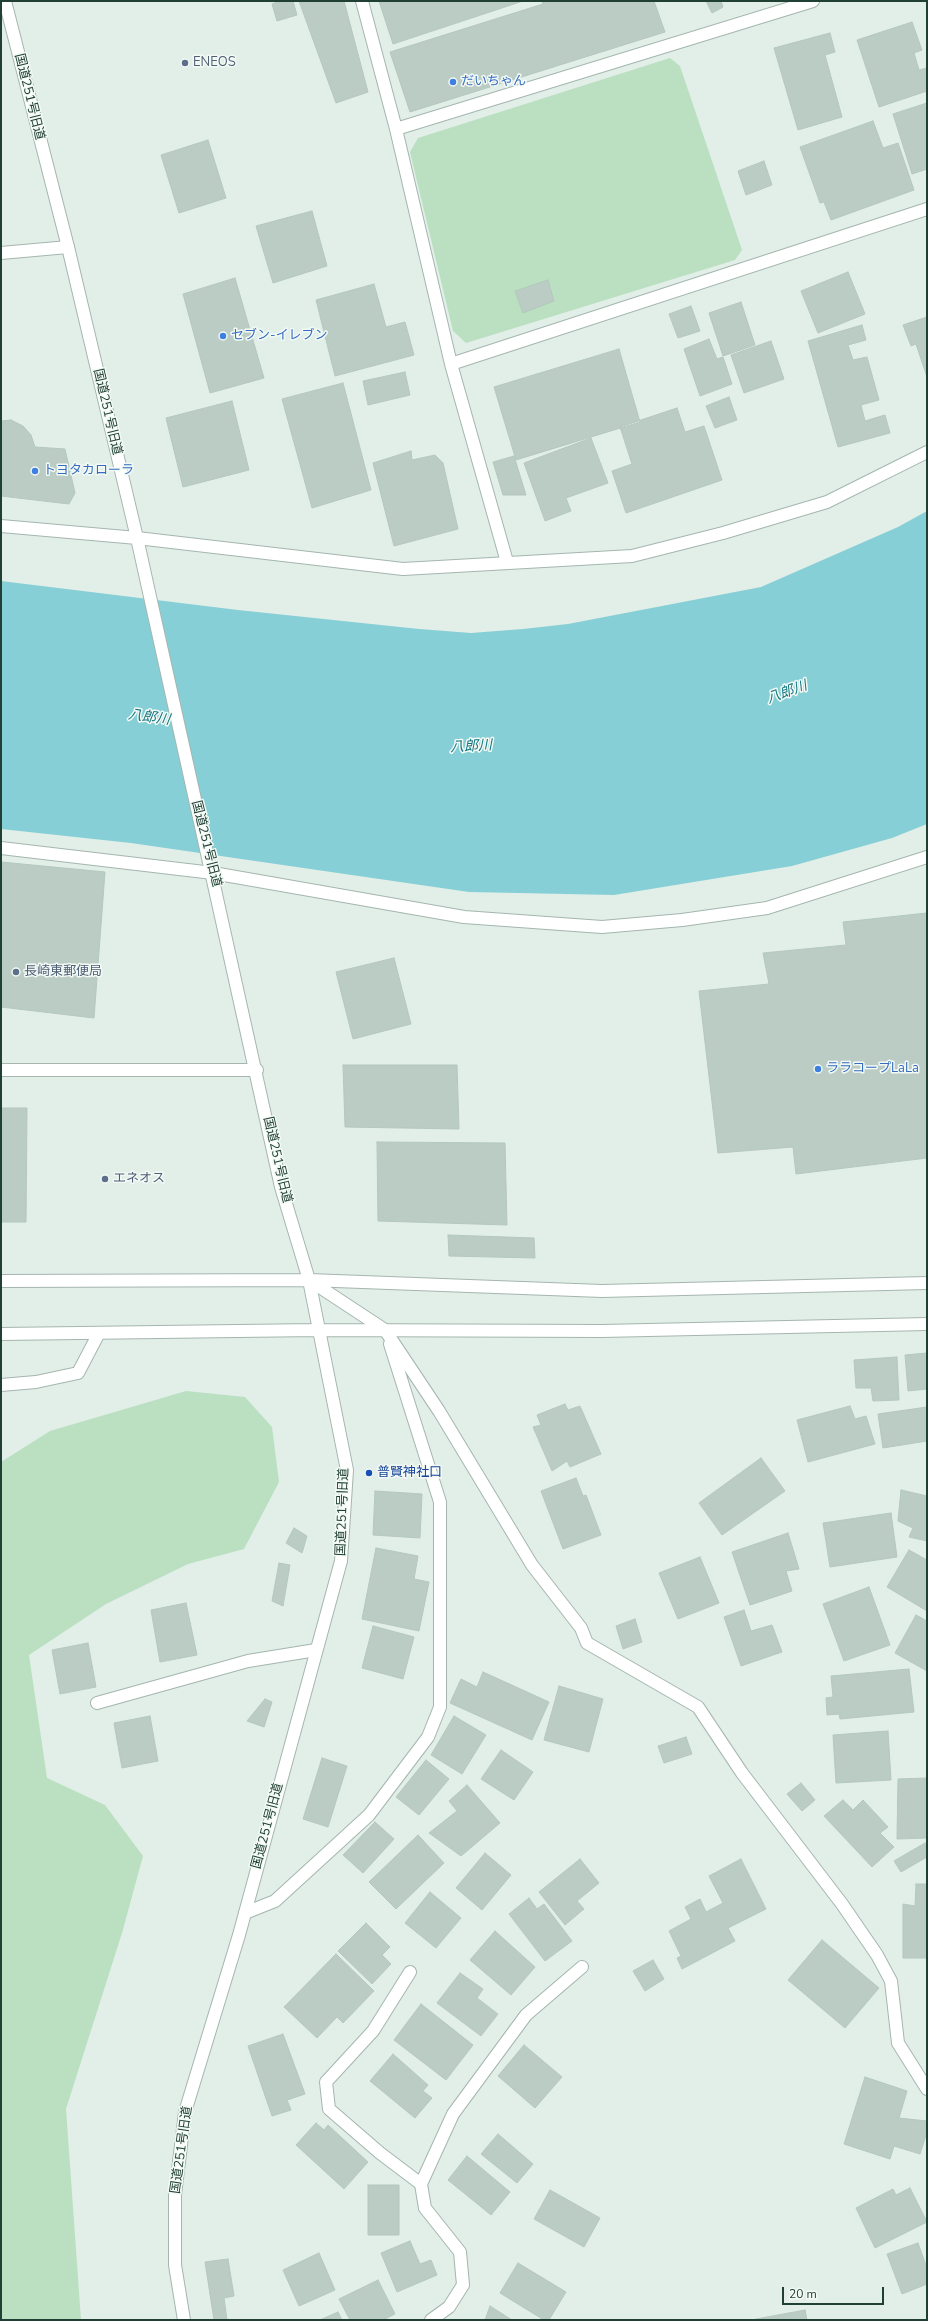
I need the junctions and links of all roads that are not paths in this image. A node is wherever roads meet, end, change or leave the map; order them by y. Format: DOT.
graph roads {
  1 [pos="5,1"];
  2 [pos="362,1"];
  3 [pos="813,1"];
  4 [pos="396,129"];
  5 [pos="927,209"];
  6 [pos="68,247"];
  7 [pos="1,253"];
  8 [pos="451,364"];
  9 [pos="927,452"];
  10 [pos="1,526"];
  11 [pos="137,538"];
  12 [pos="507,562"];
  13 [pos="1,848"];
  14 [pos="927,857"];
  15 [pos="213,873"];
  16 [pos="1,1070"];
  17 [pos="257,1070"];
  18 [pos="309,1280"];
  19 [pos="1,1281"];
  20 [pos="927,1283"];
  21 [pos="927,1324"];
  22 [pos="317,1330"];
  23 [pos="385,1330"];
  24 [pos="99,1333"];
  25 [pos="1,1334"];
  26 [pos="1,1385"];
  27 [pos="316,1650"];
  28 [pos="97,1703"];
  29 [pos="245,1913"];
  30 [pos="582,1966"];
  31 [pos="410,1972"];
  32 [pos="927,2089"];
  33 [pos="421,2184"];
  34 [pos="184,2320"];
  35 [pos="431,2320"];
  1 -- 6 [label="street, 国道251号旧道"];
  2 -- 4 [label="street"];
  3 -- 4 [label="street"];
  4 -- 8 [label="street"];
  5 -- 8 [label="street"];
  6 -- 7 [label="street"];
  6 -- 11 [label="street, 国道251号旧道"];
  8 -- 12 [label="street"];
  9 -- 12 [label="street"];
  10 -- 11 [label="street"];
  11 -- 12 [label="street"];
  11 -- 15 [label="street, 国道251号旧道"];
  13 -- 15 [label="street"];
  14 -- 15 [label="street"];
  15 -- 17 [label="street, 国道251号旧道"];
  16 -- 17 [label="street"];
  17 -- 18 [label="street, 国道251号旧道"];
  18 -- 19 [label="street"];
  18 -- 20 [label="street"];
  18 -- 22 [label="street, 国道251号旧道"];
  18 -- 23 [label="street"];
  21 -- 23 [label="street"];
  22 -- 23 [label="street"];
  22 -- 24 [label="street"];
  22 -- 27 [label="street, 国道251号旧道"];
  23 -- 29 [label="street"];
  23 -- 32 [label="street"];
  24 -- 25 [label="street"];
  24 -- 26 [label="street"];
  27 -- 28 [label="street"];
  27 -- 29 [label="street, 国道251号旧道"];
  29 -- 34 [label="street, 国道251号旧道"];
  30 -- 33 [label="street"];
  31 -- 33 [label="street"];
  33 -- 35 [label="street"];
}
